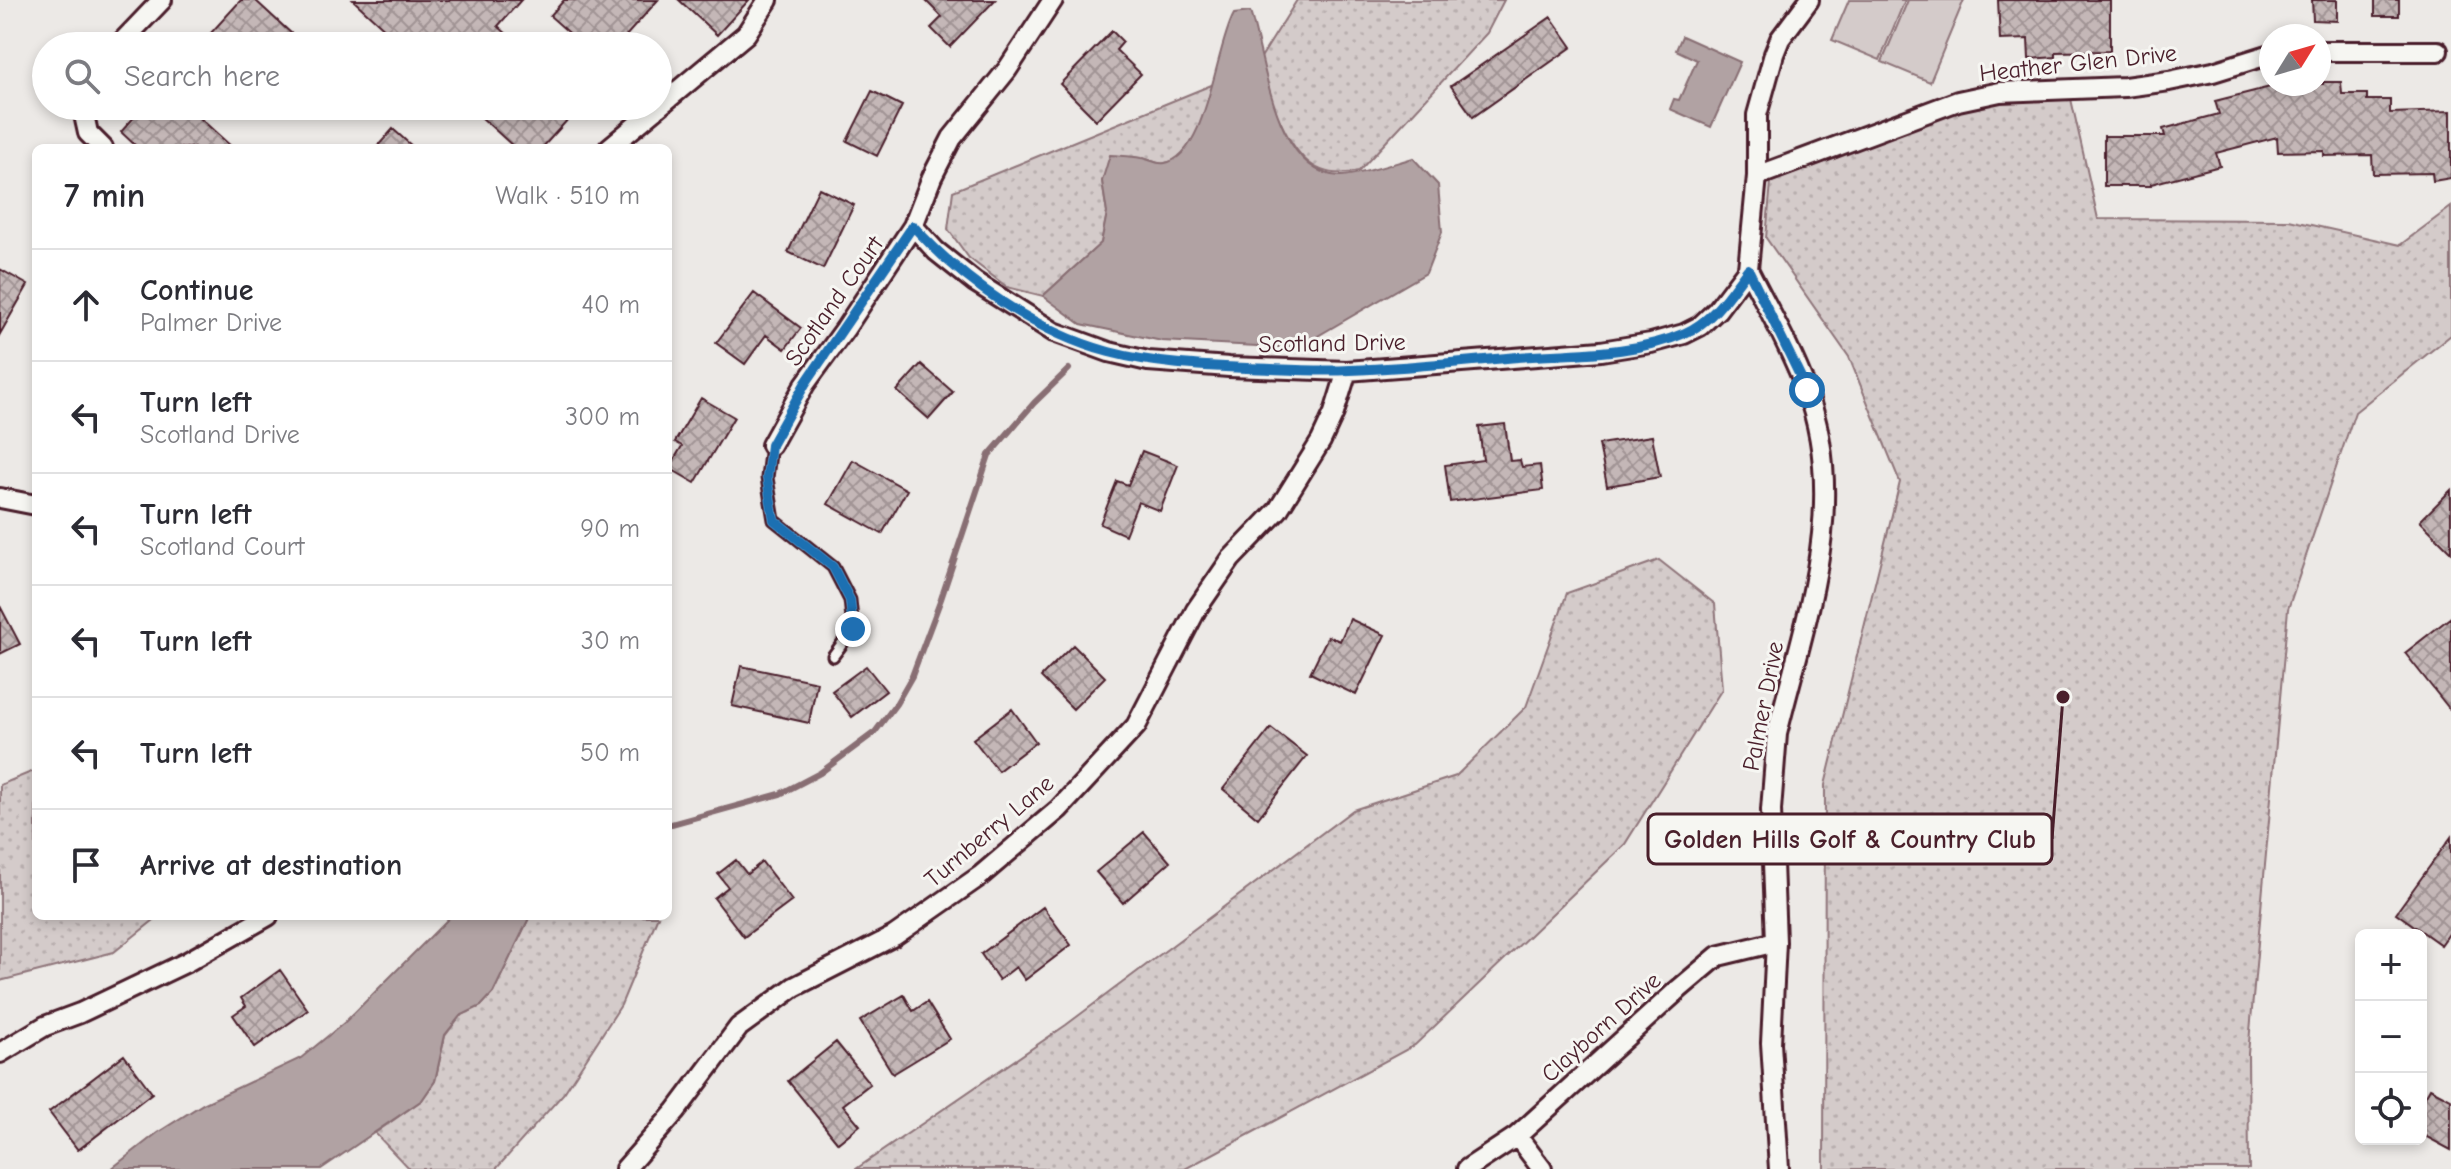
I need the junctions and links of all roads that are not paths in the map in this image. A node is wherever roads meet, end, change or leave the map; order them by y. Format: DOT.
graph roads {
  1 [pos="162,0"];
  2 [pos="768,0"];
  3 [pos="1053,0"];
  4 [pos="1809,0"];
  5 [pos="131,32"];
  6 [pos="2331,51"];
  7 [pos="2438,51"];
  8 [pos="2259,58"];
  9 [pos="672,96"];
  10 [pos="85,120"];
  11 [pos="643,120"];
  12 [pos="99,144"];
  13 [pos="614,144"];
  14 [pos="1757,176"];
  15 [pos="913,226"];
  16 [pos="1748,269"];
  17 [pos="1347,371"];
  18 [pos="771,445"];
  19 [pos="0,498"];
  20 [pos="32,504"];
  21 [pos="833,656"];
  22 [pos="261,920"];
  23 [pos="1776,942"];
  24 [pos="0,1053"];
  25 [pos="1517,1136"];
  26 [pos="625,1169"];
  27 [pos="1467,1169"];
  28 [pos="1542,1169"];
  29 [pos="1779,1169"];
  1 -- 5 [label="street"];
  2 -- 9 [label="street"];
  3 -- 15 [label="street"];
  4 -- 14 [label="street"];
  6 -- 7 [label="street"];
  8 -- 14 [label="street, Heather Glen Drive"];
  10 -- 12 [label="street"];
  11 -- 13 [label="street"];
  14 -- 16 [label="street"];
  15 -- 17 [label="street, Scotland Drive"];
  15 -- 18 [label="street, Scotland Court"];
  16 -- 17 [label="street, Scotland Drive"];
  16 -- 23 [label="street, Palmer Drive"];
  17 -- 26 [label="street, Turnberry Lane"];
  18 -- 21 [label="lane"];
  19 -- 20 [label="street"];
  22 -- 24 [label="street"];
  23 -- 25 [label="street, Clayborn Drive"];
  23 -- 29 [label="street, Palmer Drive"];
  25 -- 27 [label="street, Clayborn Drive"];
  25 -- 28 [label="street"];
}
